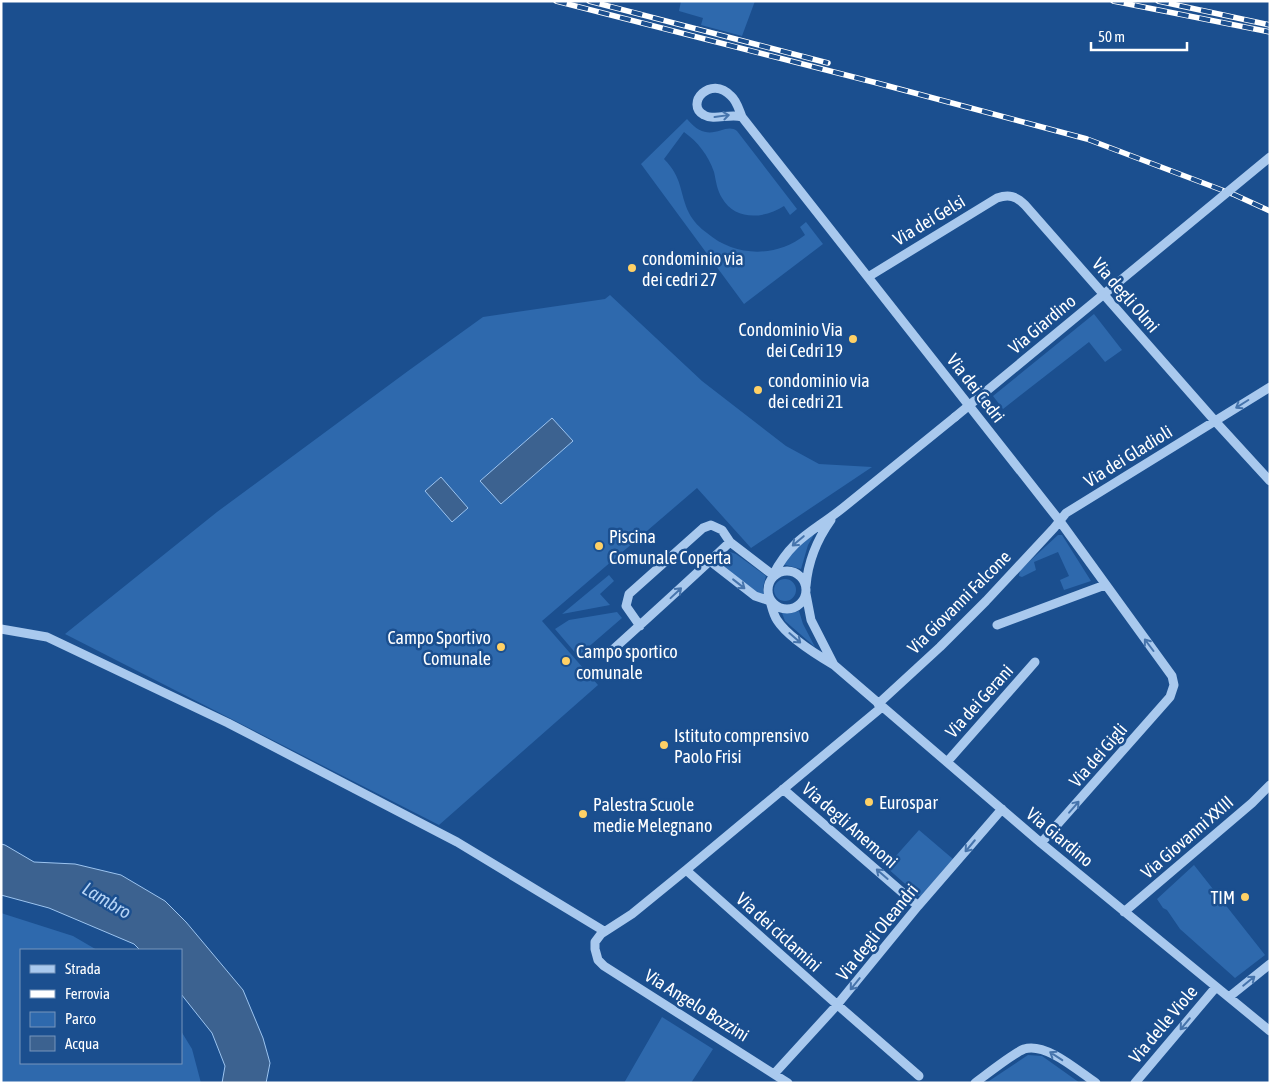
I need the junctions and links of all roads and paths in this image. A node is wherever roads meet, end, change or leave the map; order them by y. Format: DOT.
graph roads {
  1 [pos="742,117"];
  2 [pos="1270,157"];
  3 [pos="1008,195"];
  4 [pos="868,276"];
  5 [pos="1270,387"];
  6 [pos="1215,421"];
  7 [pos="1270,481"];
  8 [pos="834,516"];
  9 [pos="1059,520"];
  10 [pos="730,542"];
  11 [pos="710,561"];
  12 [pos="773,575"];
  13 [pos="1105,585"];
  14 [pos="806,589"];
  15 [pos="770,600"];
  16 [pos="997,625"];
  17 [pos="640,626"];
  18 [pos="1,629"];
  19 [pos="608,654"];
  20 [pos="1035,662"];
  21 [pos="834,665"];
  22 [pos="1174,686"];
  23 [pos="880,705"];
  24 [pos="946,762"];
  25 [pos="1270,785"];
  26 [pos="783,789"];
  27 [pos="1002,809"];
  28 [pos="1041,843"];
  29 [pos="686,870"];
  30 [pos="918,906"];
  31 [pos="1124,912"];
  32 [pos="604,931"];
  33 [pos="1270,964"];
  34 [pos="1216,987"];
  35 [pos="1229,997"];
  36 [pos="838,1005"];
  37 [pos="1270,1030"];
  38 [pos="774,1074"];
  39 [pos="919,1076"];
  40 [pos="788,1083"];
  41 [pos="975,1083"];
  42 [pos="1096,1083"];
  43 [pos="1135,1083"];
  1 -- 1 [label="street, Via dei Cedri, one-way"];
  1 -- 4 [label="street, Via dei Cedri"];
  2 -- 8 [label="street, Via Giardino, bridge"];
  3 -- 4 [label="street, Via dei Gelsi"];
  3 -- 6 [label="street, Via degli Olmi"];
  4 -- 9 [label="street, Via dei Cedri"];
  5 -- 6 [label="street, one-way"];
  6 -- 7 [label="street, Via degli Olmi"];
  6 -- 9 [label="street, Via dei Gladioli"];
  8 -- 12 [label="street, Via Giardino, one-way"];
  8 -- 14 [label="street, Via Giardino"];
  9 -- 13 [label="street, Via dei Cedri"];
  9 -- 23 [label="street, Via Giovanni Falcone"];
  10 -- 11 [label="street"];
  10 -- 12 [label="street"];
  10 -- 17 [label="street"];
  11 -- 15 [label="street, one-way"];
  17 -- 11 [label="street, one-way"];
  12 -- 14 [label="street"];
  12 -- 15 [label="street, Via Giardino"];
  13 -- 16 [label="street"];
  22 -- 13 [label="street, Via dei Cedri, one-way"];
  14 -- 15 [label="street"];
  14 -- 21 [label="street, Via Giardino"];
  15 -- 21 [label="street, Via Giardino, one-way"];
  17 -- 19 [label="street"];
  18 -- 32 [label="street"];
  20 -- 24 [label="street, Via dei Gerani"];
  21 -- 23 [label="street, Via Giardino"];
  28 -- 22 [label="street, Via dei Gigli, one-way"];
  23 -- 24 [label="street, Via Giardino"];
  23 -- 26 [label="street, Via Giovanni Falcone"];
  24 -- 27 [label="street, Via Giardino"];
  25 -- 31 [label="street, Via Giovanni XXIII"];
  26 -- 29 [label="street, Via Giovanni Falcone"];
  30 -- 26 [label="street, Via degli Anemoni, one-way"];
  27 -- 28 [label="street, Via Giardino"];
  27 -- 30 [label="street, Via degli Oleandri, one-way"];
  28 -- 31 [label="street, Via Giardino"];
  29 -- 32 [label="street, Via Giovanni Falcone"];
  29 -- 36 [label="street, Via dei ciclamini"];
  30 -- 36 [label="street, Via degli Oleandri, one-way"];
  31 -- 34 [label="street, Via Giardino"];
  32 -- 38 [label="street, Via Angelo Bozzini"];
  35 -- 33 [label="street, one-way"];
  34 -- 35 [label="street, Via Giardino"];
  34 -- 43 [label="street, Via delle Viole, one-way"];
  35 -- 37 [label="street, Via Giardino"];
  36 -- 38 [label="street, Via degli Oleandri"];
  36 -- 39 [label="street, Via dei ciclamini"];
  38 -- 40 [label="street, Via Angelo Bozzini"];
  42 -- 41 [label="street, one-way"];
}
